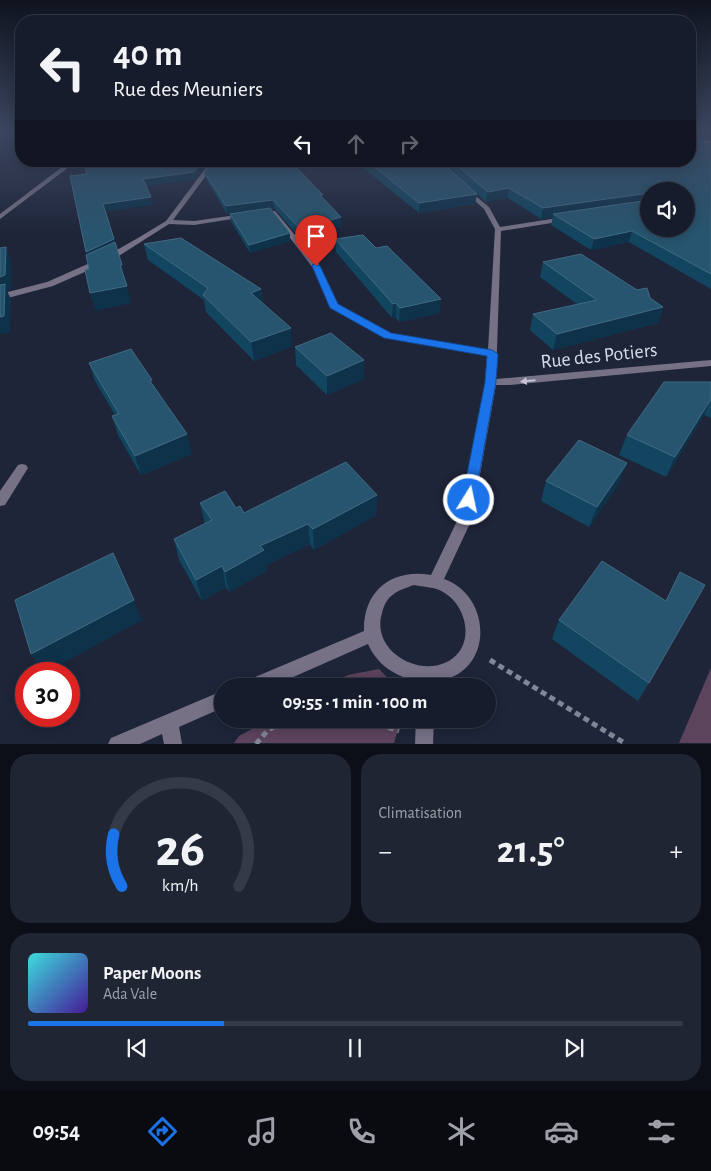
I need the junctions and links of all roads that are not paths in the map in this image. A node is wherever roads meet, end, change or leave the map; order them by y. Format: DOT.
graph roads {
  1 [pos="66,167"];
  2 [pos="209,167"];
  3 [pos="458,183"];
  4 [pos="264,213"];
  5 [pos="0,216"];
  6 [pos="247,216"];
  7 [pos="575,218"];
  8 [pos="168,222"];
  9 [pos="498,230"];
  10 [pos="0,297"];
  11 [pos="492,354"];
  12 [pos="711,363"];
  13 [pos="490,382"];
  14 [pos="22,468"];
  15 [pos="0,501"];
  16 [pos="435,582"];
  17 [pos="372,635"];
  18 [pos="273,678"];
  19 [pos="420,678"];
  20 [pos="432,678"];
  21 [pos="214,703"];
  22 [pos="169,723"];
  23 [pos="425,728"];
  24 [pos="117,744"];
  25 [pos="172,744"];
  26 [pos="424,744"];
  1 -- 5 [label="street"];
  2 -- 8 [label="street"];
  3 -- 9 [label="street"];
  4 -- 11 [label="street"];
  6 -- 8 [label="street"];
  7 -- 9 [label="street"];
  8 -- 10 [label="street"];
  9 -- 11 [label="street"];
  11 -- 13 [label="street"];
  12 -- 13 [label="street, Rue des Potiers, one-way"];
  13 -- 16 [label="street"];
  14 -- 15 [label="street"];
  16 -- 17 [label="street"];
  16 -- 20 [label="street"];
  17 -- 18 [label="street"];
  17 -- 19 [label="street"];
  21 -- 22 [label="street"];
  22 -- 24 [label="street"];
  22 -- 25 [label="street"];
  23 -- 26 [label="street"];
}
